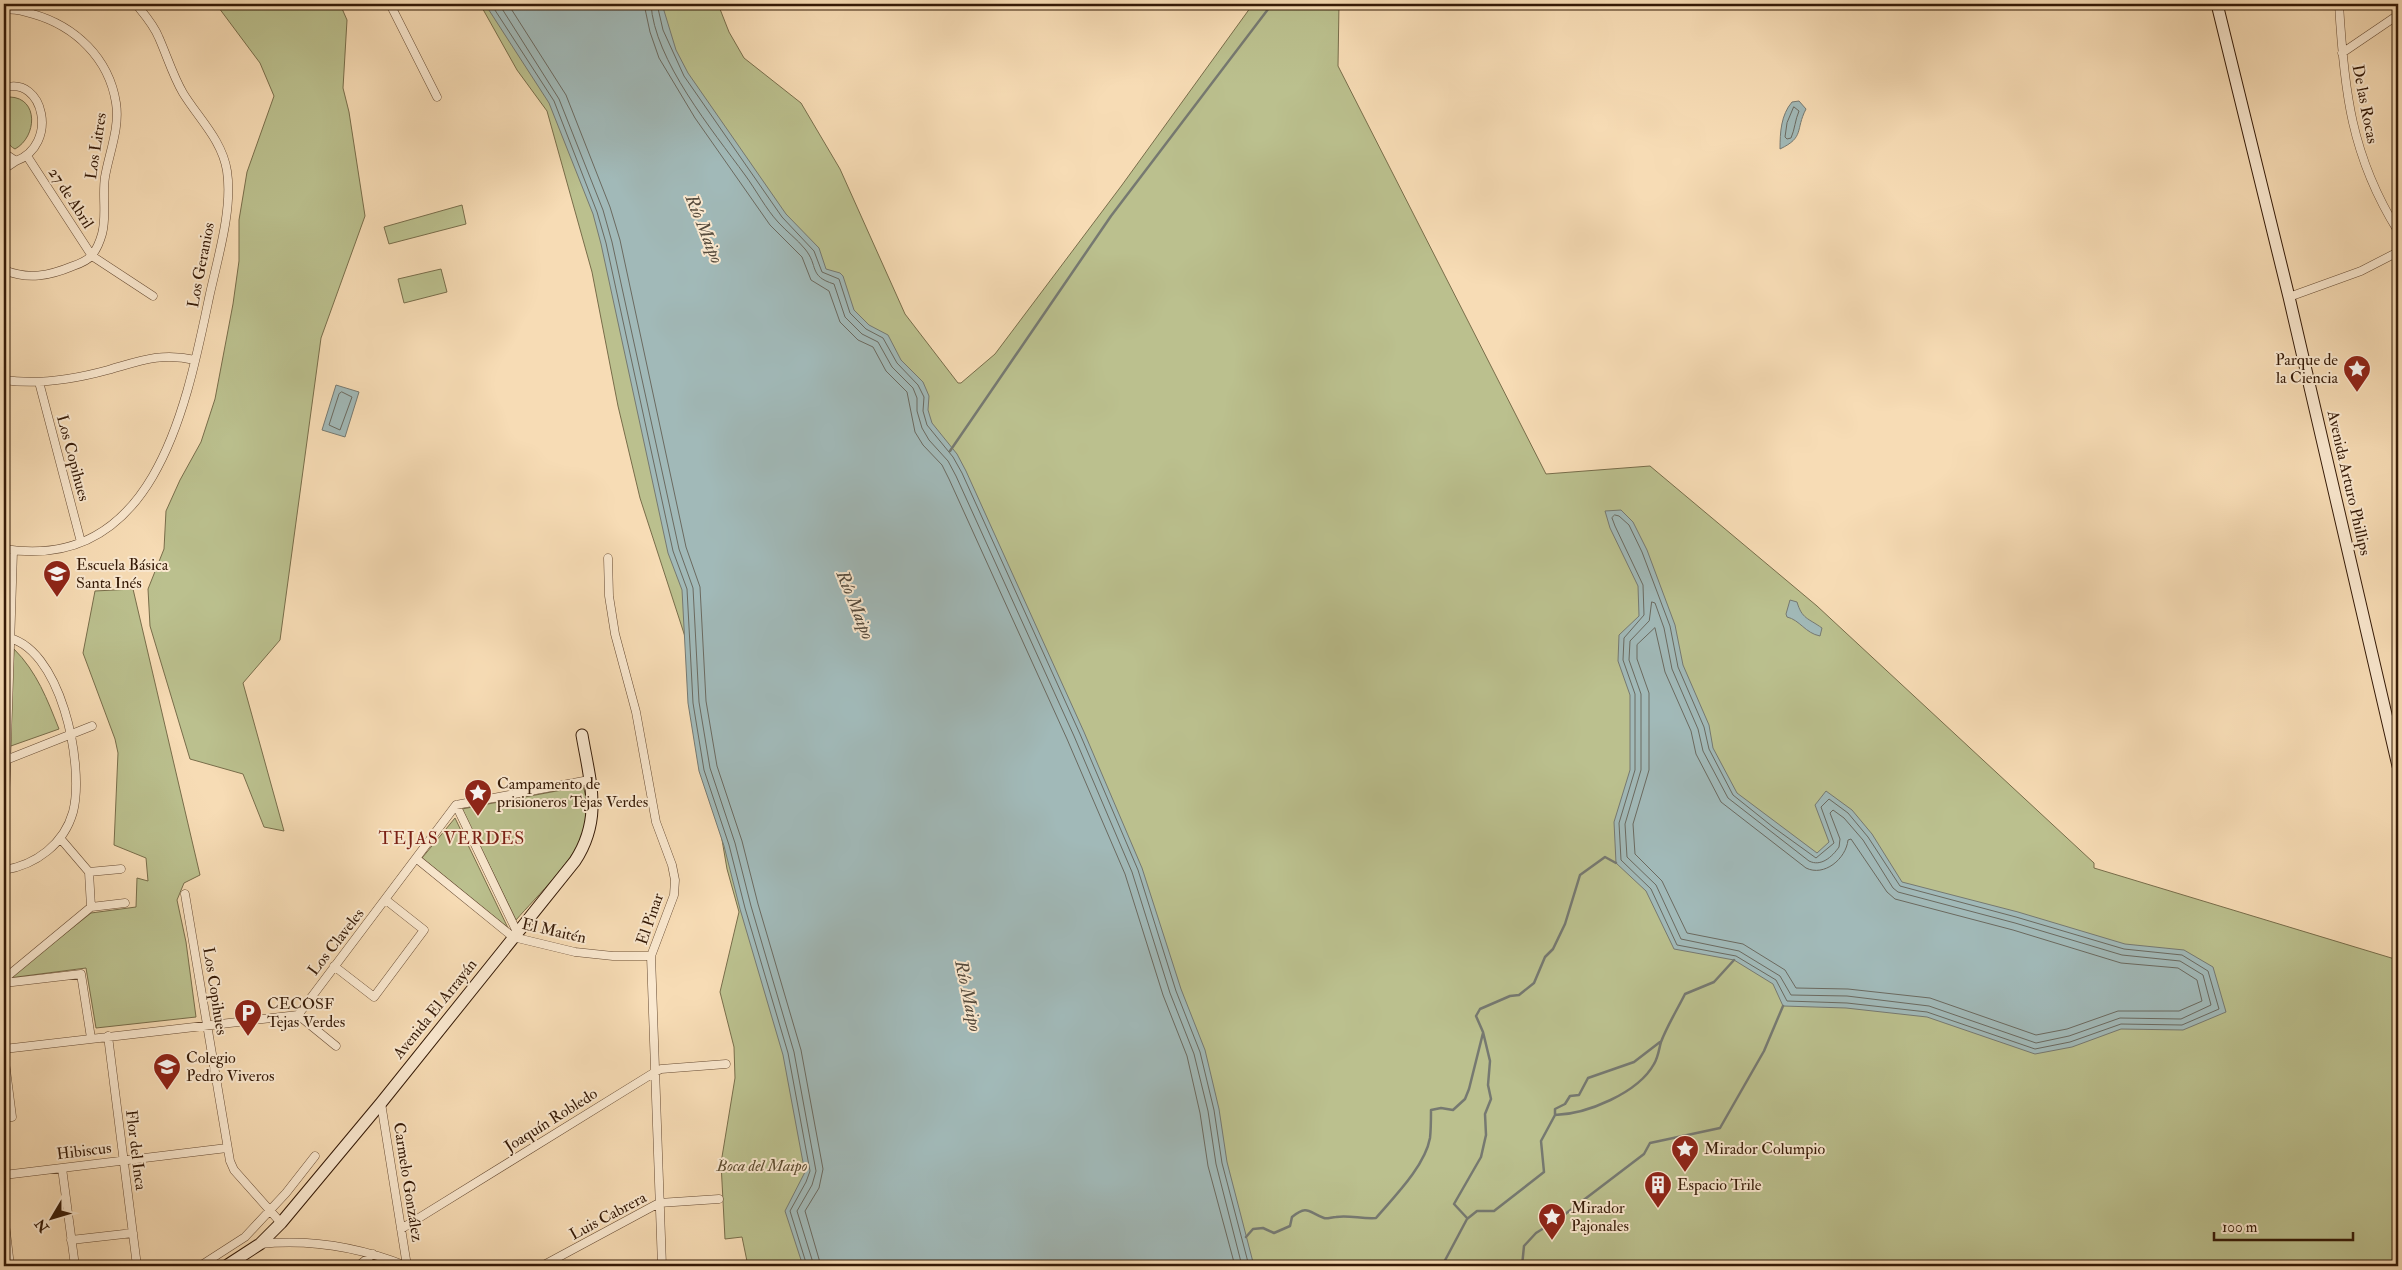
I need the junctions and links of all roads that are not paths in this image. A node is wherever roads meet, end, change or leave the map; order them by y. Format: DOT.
graph roads {
  1 [pos="136,4"];
  2 [pos="390,4"];
  3 [pos="2217,4"];
  4 [pos="2339,4"];
  5 [pos="9,7"];
  6 [pos="2398,15"];
  7 [pos="2342,54"];
  8 [pos="4,88"];
  9 [pos="437,97"];
  10 [pos="4,153"];
  11 [pos="27,156"];
  12 [pos="16,161"];
  13 [pos="4,169"];
  14 [pos="2398,231"];
  15 [pos="2398,252"];
  16 [pos="92,256"];
  17 [pos="4,270"];
  18 [pos="153,296"];
  19 [pos="2288,297"];
  20 [pos="195,360"];
  21 [pos="4,380"];
  22 [pos="39,382"];
  23 [pos="81,542"];
  24 [pos="4,549"];
  25 [pos="13,551"];
  26 [pos="608,558"];
  27 [pos="7,637"];
  28 [pos="6,711"];
  29 [pos="92,726"];
  30 [pos="582,735"];
  31 [pos="72,736"];
  32 [pos="6,760"];
  33 [pos="2398,766"];
  34 [pos="590,780"];
  35 [pos="4,789"];
  36 [pos="456,805"];
  37 [pos="4,834"];
  38 [pos="60,838"];
  39 [pos="417,858"];
  40 [pos="121,869"];
  41 [pos="4,870"];
  42 [pos="88,872"];
  43 [pos="185,894"];
  44 [pos="386,900"];
  45 [pos="125,903"];
  46 [pos="91,907"];
  47 [pos="515,934"];
  48 [pos="652,956"];
  49 [pos="334,966"];
  50 [pos="4,979"];
  51 [pos="4,983"];
  52 [pos="298,1015"];
  53 [pos="206,1025"];
  54 [pos="108,1036"];
  55 [pos="90,1038"];
  56 [pos="336,1046"];
  57 [pos="4,1048"];
  58 [pos="4,1054"];
  59 [pos="726,1064"];
  60 [pos="655,1072"];
  61 [pos="381,1103"];
  62 [pos="8,1117"];
  63 [pos="227,1148"];
  64 [pos="315,1156"];
  65 [pos="123,1160"];
  66 [pos="62,1168"];
  67 [pos="4,1175"];
  68 [pos="719,1199"];
  69 [pos="659,1204"];
  70 [pos="271,1211"];
  71 [pos="4,1215"];
  72 [pos="281,1223"];
  73 [pos="401,1229"];
  74 [pos="133,1233"];
  75 [pos="72,1240"];
  76 [pos="260,1244"];
  77 [pos="373,1254"];
  78 [pos="10,1266"];
  79 [pos="75,1266"];
  80 [pos="137,1266"];
  81 [pos="200,1266"];
  82 [pos="226,1266"];
  83 [pos="358,1266"];
  84 [pos="407,1266"];
  85 [pos="542,1266"];
  86 [pos="662,1266"];
  1 -- 20 [label="street, Los Geranios"];
  2 -- 9 [label="street"];
  3 -- 19 [label="street, Avenida Arturo Phillips"];
  4 -- 7 [label="street, De las Rocas"];
  5 -- 16 [label="street, Los Litres"];
  6 -- 7 [label="street"];
  7 -- 14 [label="street, De las Rocas"];
  8 -- 11 [label="street"];
  10 -- 12 [label="street"];
  11 -- 12 [label="street"];
  11 -- 16 [label="street, 27 de Abril"];
  12 -- 13 [label="street"];
  15 -- 19 [label="street"];
  16 -- 17 [label="street"];
  16 -- 18 [label="street"];
  19 -- 33 [label="street, Avenida Arturo Phillips"];
  20 -- 22 [label="street"];
  20 -- 23 [label="street, Los Geranios"];
  21 -- 22 [label="street"];
  22 -- 23 [label="street, Los Copihues"];
  23 -- 25 [label="street, Los Geranios"];
  24 -- 25 [label="street, Los Geranios"];
  25 -- 27 [label="street"];
  26 -- 48 [label="street, El Pinar"];
  27 -- 28 [label="street"];
  27 -- 31 [label="street"];
  28 -- 32 [label="street"];
  29 -- 31 [label="street"];
  30 -- 34 [label="street, Avenida El Arrayán"];
  31 -- 32 [label="street"];
  31 -- 38 [label="street"];
  32 -- 35 [label="street"];
  34 -- 36 [label="street"];
  34 -- 47 [label="street, Avenida El Arrayán"];
  35 -- 37 [label="street"];
  36 -- 39 [label="street, Los Claveles"];
  36 -- 47 [label="street"];
  38 -- 41 [label="street"];
  38 -- 42 [label="street"];
  39 -- 44 [label="street, Los Claveles"];
  39 -- 47 [label="street, El Maitén"];
  40 -- 42 [label="street"];
  42 -- 46 [label="street"];
  43 -- 53 [label="street, Los Copihues"];
  44 -- 49 [label="street, Los Claveles"];
  44 -- 49 [label="street"];
  45 -- 46 [label="street"];
  46 -- 50 [label="street"];
  47 -- 48 [label="street, El Maitén"];
  47 -- 61 [label="street, Avenida El Arrayán"];
  48 -- 60 [label="street, El Pinar"];
  49 -- 52 [label="street, Los Claveles"];
  51 -- 55 [label="street"];
  52 -- 53 [label="street"];
  52 -- 56 [label="street"];
  53 -- 54 [label="street"];
  53 -- 63 [label="street, Los Copihues"];
  54 -- 55 [label="street"];
  54 -- 65 [label="street, Flor del Inca"];
  55 -- 57 [label="street"];
  58 -- 62 [label="street"];
  59 -- 60 [label="street, Joaquín Robledo"];
  60 -- 69 [label="street, El Pinar"];
  60 -- 73 [label="street, Joaquín Robledo"];
  61 -- 72 [label="street, Avenida El Arrayán"];
  61 -- 73 [label="street, Carmelo González"];
  63 -- 65 [label="street, Hibiscus"];
  63 -- 70 [label="street, Los Copihues"];
  64 -- 70 [label="street"];
  65 -- 66 [label="street, Hibiscus"];
  65 -- 74 [label="street, Flor del Inca"];
  66 -- 67 [label="street, Hibiscus"];
  66 -- 75 [label="street"];
  68 -- 69 [label="street, Luis Cabrera"];
  69 -- 85 [label="street, Luis Cabrera"];
  69 -- 86 [label="street, El Pinar"];
  70 -- 72 [label="street, Los Copihues"];
  70 -- 81 [label="street"];
  71 -- 78 [label="street"];
  72 -- 76 [label="street, Avenida El Arrayán"];
  73 -- 84 [label="street, Carmelo González"];
  74 -- 75 [label="street"];
  74 -- 80 [label="street, Flor del Inca"];
  75 -- 79 [label="street"];
  76 -- 77 [label="street"];
  76 -- 82 [label="street, Avenida El Arrayán"];
  77 -- 83 [label="street"];
  77 -- 84 [label="street"];
}
